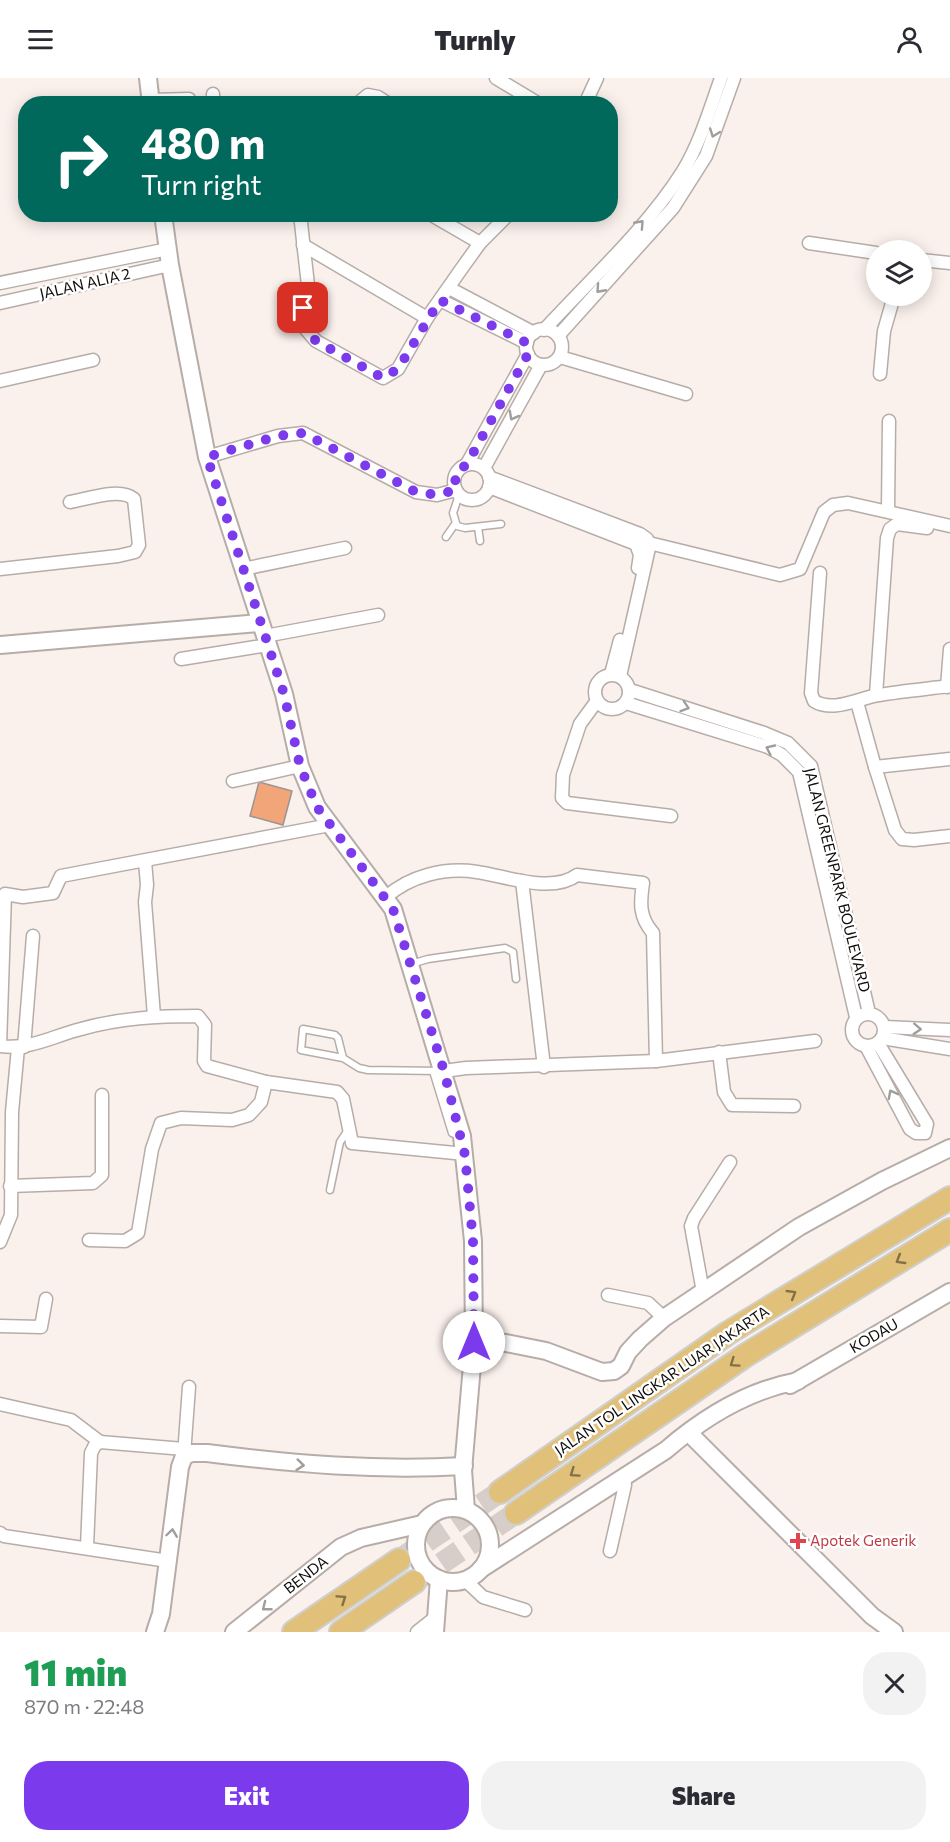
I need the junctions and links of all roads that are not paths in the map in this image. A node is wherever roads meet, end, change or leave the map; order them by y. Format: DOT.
graph roads {
  1 [pos="148,78"];
  2 [pos="496,78"];
  3 [pos="597,78"];
  4 [pos="721,78"];
  5 [pos="734,78"];
  6 [pos="150,96"];
  7 [pos="526,96"];
  8 [pos="589,96"];
  9 [pos="164,222"];
  10 [pos="301,222"];
  11 [pos="444,222"];
  12 [pos="501,222"];
  13 [pos="480,243"];
  14 [pos="809,243"];
  15 [pos="303,245"];
  16 [pos="866,252"];
  17 [pos="169,257"];
  18 [pos="932,262"];
  19 [pos="950,264"];
  20 [pos="0,283"];
  21 [pos="444,294"];
  22 [pos="0,303"];
  23 [pos="891,306"];
  24 [pos="428,318"];
  25 [pos="558,336"];
  26 [pos="533,340"];
  27 [pos="560,357"];
  28 [pos="93,360"];
  29 [pos="541,365"];
  30 [pos="880,374"];
  31 [pos="0,381"];
  32 [pos="686,394"];
  33 [pos="889,421"];
  34 [pos="207,457"];
  35 [pos="467,464"];
  36 [pos="487,477"];
  37 [pos="458,492"];
  38 [pos="70,502"];
  39 [pos="888,512"];
  40 [pos="456,524"];
  41 [pos="501,524"];
  42 [pos="950,526"];
  43 [pos="478,527"];
  44 [pos="950,531"];
  45 [pos="446,537"];
  46 [pos="480,541"];
  47 [pos="649,543"];
  48 [pos="345,548"];
  49 [pos="0,569"];
  50 [pos="243,569"];
  51 [pos="820,573"];
  52 [pos="378,615"];
  53 [pos="265,635"];
  54 [pos="0,645"];
  55 [pos="950,649"];
  56 [pos="181,659"];
  57 [pos="616,675"];
  58 [pos="948,687"];
  59 [pos="630,690"];
  60 [pos="876,695"];
  61 [pos="596,702"];
  62 [pos="857,702"];
  63 [pos="626,703"];
  64 [pos="950,759"];
  65 [pos="300,766"];
  66 [pos="875,767"];
  67 [pos="233,781"];
  68 [pos="671,816"];
  69 [pos="330,825"];
  70 [pos="950,836"];
  71 [pos="144,861"];
  72 [pos="522,881"];
  73 [pos="386,897"];
  74 [pos="33,936"];
  75 [pos="410,964"];
  76 [pos="857,964"];
  77 [pos="844,967"];
  78 [pos="516,979"];
  79 [pos="870,1013"];
  80 [pos="154,1016"];
  81 [pos="856,1017"];
  82 [pos="950,1030"];
  83 [pos="878,1039"];
  84 [pos="815,1041"];
  85 [pos="21,1048"];
  86 [pos="950,1048"];
  87 [pos="719,1052"];
  88 [pos="343,1058"];
  89 [pos="656,1061"];
  90 [pos="544,1066"];
  91 [pos="438,1071"];
  92 [pos="266,1082"];
  93 [pos="102,1095"];
  94 [pos="794,1106"];
  95 [pos="348,1130"];
  96 [pos="950,1148"];
  97 [pos="465,1155"];
  98 [pos="730,1162"];
  99 [pos="10,1186"];
  100 [pos="330,1190"];
  101 [pos="950,1198"];
  102 [pos="950,1230"];
  103 [pos="89,1240"];
  104 [pos="0,1242"];
  105 [pos="703,1292"];
  106 [pos="950,1292"];
  107 [pos="608,1295"];
  108 [pos="46,1299"];
  109 [pos="664,1318"];
  110 [pos="0,1326"];
  111 [pos="474,1342"];
  112 [pos="798,1381"];
  113 [pos="189,1387"];
  114 [pos="0,1404"];
  115 [pos="694,1438"];
  116 [pos="100,1442"];
  117 [pos="666,1450"];
  118 [pos="184,1453"];
  119 [pos="463,1468"];
  120 [pos="623,1477"];
  121 [pos="500,1492"];
  122 [pos="445,1509"];
  123 [pos="466,1510"];
  124 [pos="516,1513"];
  125 [pos="422,1524"];
  126 [pos="385,1532"];
  127 [pos="0,1533"];
  128 [pos="489,1536"];
  129 [pos="520,1542"];
  130 [pos="87,1547"];
  131 [pos="610,1551"];
  132 [pos="407,1553"];
  133 [pos="168,1561"];
  134 [pos="481,1569"];
  135 [pos="439,1579"];
  136 [pos="463,1580"];
  137 [pos="414,1582"];
  138 [pos="525,1610"];
  139 [pos="437,1621"];
  140 [pos="155,1632"];
  141 [pos="234,1632"];
  142 [pos="294,1632"];
  143 [pos="341,1632"];
  144 [pos="417,1632"];
  145 [pos="894,1632"];
  1 -- 6 [label="street"];
  2 -- 7 [label="street"];
  3 -- 8 [label="street"];
  26 -- 4 [label="street, one-way"];
  5 -- 25 [label="street, one-way"];
  9 -- 17 [label="street"];
  10 -- 15 [label="street"];
  11 -- 13 [label="street"];
  12 -- 13 [label="street"];
  13 -- 21 [label="street"];
  14 -- 16 [label="street"];
  15 -- 24 [label="street"];
  15 -- 24 [label="street"];
  17 -- 20 [label="street"];
  17 -- 22 [label="street, JALAN ALIA 2"];
  17 -- 34 [label="street"];
  18 -- 19 [label="street"];
  21 -- 24 [label="street"];
  21 -- 26 [label="street"];
  23 -- 30 [label="street"];
  25 -- 26 [label="street"];
  25 -- 27 [label="street"];
  26 -- 29 [label="street"];
  26 -- 35 [label="street"];
  27 -- 29 [label="street"];
  27 -- 32 [label="street"];
  28 -- 31 [label="street"];
  29 -- 36 [label="street, one-way"];
  33 -- 39 [label="street"];
  34 -- 37 [label="street"];
  34 -- 50 [label="street"];
  35 -- 36 [label="street"];
  35 -- 37 [label="street"];
  36 -- 37 [label="street"];
  36 -- 47 [label="street"];
  36 -- 57 [label="street"];
  37 -- 40 [label="lane"];
  38 -- 49 [label="street"];
  39 -- 42 [label="street"];
  39 -- 47 [label="street"];
  40 -- 43 [label="lane"];
  40 -- 45 [label="lane"];
  41 -- 43 [label="lane"];
  43 -- 46 [label="lane"];
  44 -- 60 [label="street"];
  47 -- 57 [label="street"];
  48 -- 50 [label="street"];
  50 -- 53 [label="street"];
  51 -- 62 [label="street"];
  52 -- 53 [label="street"];
  53 -- 54 [label="street"];
  53 -- 56 [label="street"];
  53 -- 65 [label="street"];
  55 -- 58 [label="street"];
  57 -- 59 [label="street"];
  57 -- 61 [label="street"];
  58 -- 60 [label="street"];
  59 -- 63 [label="street"];
  59 -- 76 [label="street, JALAN GREENPARK BOULEVARD, one-way"];
  60 -- 62 [label="street"];
  61 -- 63 [label="street"];
  61 -- 68 [label="street"];
  62 -- 66 [label="street"];
  77 -- 63 [label="street, JALAN GREENPARK BOULEVARD, one-way"];
  64 -- 66 [label="street"];
  65 -- 67 [label="street"];
  65 -- 69 [label="street"];
  66 -- 70 [label="street"];
  69 -- 71 [label="street"];
  69 -- 73 [label="street"];
  71 -- 80 [label="street"];
  71 -- 85 [label="street"];
  72 -- 73 [label="street"];
  72 -- 89 [label="street"];
  72 -- 90 [label="street"];
  73 -- 75 [label="street"];
  74 -- 85 [label="street"];
  75 -- 78 [label="lane"];
  75 -- 91 [label="street"];
  76 -- 77 [label="street"];
  76 -- 79 [label="street, JALAN GREENPARK BOULEVARD"];
  77 -- 81 [label="street, JALAN GREENPARK BOULEVARD"];
  79 -- 81 [label="street"];
  79 -- 83 [label="street"];
  80 -- 85 [label="street"];
  80 -- 92 [label="street"];
  81 -- 83 [label="street"];
  83 -- 82 [label="street, one-way"];
  83 -- 83 [label="street, one-way"];
  83 -- 86 [label="street"];
  84 -- 87 [label="street"];
  85 -- 99 [label="street"];
  87 -- 89 [label="street"];
  87 -- 94 [label="street"];
  88 -- 88 [label="lane"];
  88 -- 91 [label="lane"];
  89 -- 90 [label="street"];
  90 -- 91 [label="street"];
  91 -- 97 [label="street"];
  92 -- 95 [label="street"];
  92 -- 103 [label="street"];
  93 -- 99 [label="street"];
  95 -- 97 [label="street"];
  95 -- 100 [label="lane"];
  96 -- 105 [label="street"];
  97 -- 111 [label="street"];
  98 -- 105 [label="street"];
  99 -- 104 [label="street"];
  121 -- 101 [label="highway, JALAN TOL LINGKAR LUAR JAKARTA, one-way"];
  102 -- 124 [label="highway, JALAN TOL LINGKAR LUAR JAKARTA, one-way"];
  105 -- 109 [label="street"];
  106 -- 112 [label="street, KODAU"];
  107 -- 109 [label="street"];
  108 -- 110 [label="street"];
  109 -- 111 [label="street"];
  111 -- 119 [label="street"];
  112 -- 115 [label="street, KODAU"];
  112 -- 117 [label="street, KODAU"];
  113 -- 118 [label="street"];
  114 -- 116 [label="street"];
  115 -- 117 [label="street, KODAU"];
  115 -- 145 [label="street"];
  116 -- 118 [label="street"];
  116 -- 130 [label="street"];
  117 -- 120 [label="street, KODAU"];
  118 -- 119 [label="street, one-way"];
  133 -- 118 [label="street, one-way"];
  119 -- 122 [label="street"];
  119 -- 123 [label="street"];
  120 -- 129 [label="street, KODAU"];
  120 -- 131 [label="street"];
  122 -- 123 [label="street"];
  122 -- 125 [label="street"];
  123 -- 128 [label="street"];
  125 -- 126 [label="street, BENDA"];
  125 -- 132 [label="street"];
  126 -- 132 [label="street"];
  126 -- 141 [label="street, BENDA, one-way"];
  127 -- 130 [label="street"];
  128 -- 129 [label="street"];
  128 -- 134 [label="street"];
  129 -- 134 [label="street, KODAU"];
  130 -- 133 [label="street"];
  132 -- 135 [label="street"];
  142 -- 132 [label="highway, one-way"];
  133 -- 140 [label="street"];
  134 -- 136 [label="street"];
  135 -- 136 [label="street"];
  135 -- 139 [label="street"];
  136 -- 138 [label="street"];
  136 -- 139 [label="street"];
  137 -- 143 [label="highway"];
  139 -- 144 [label="street"];
}
